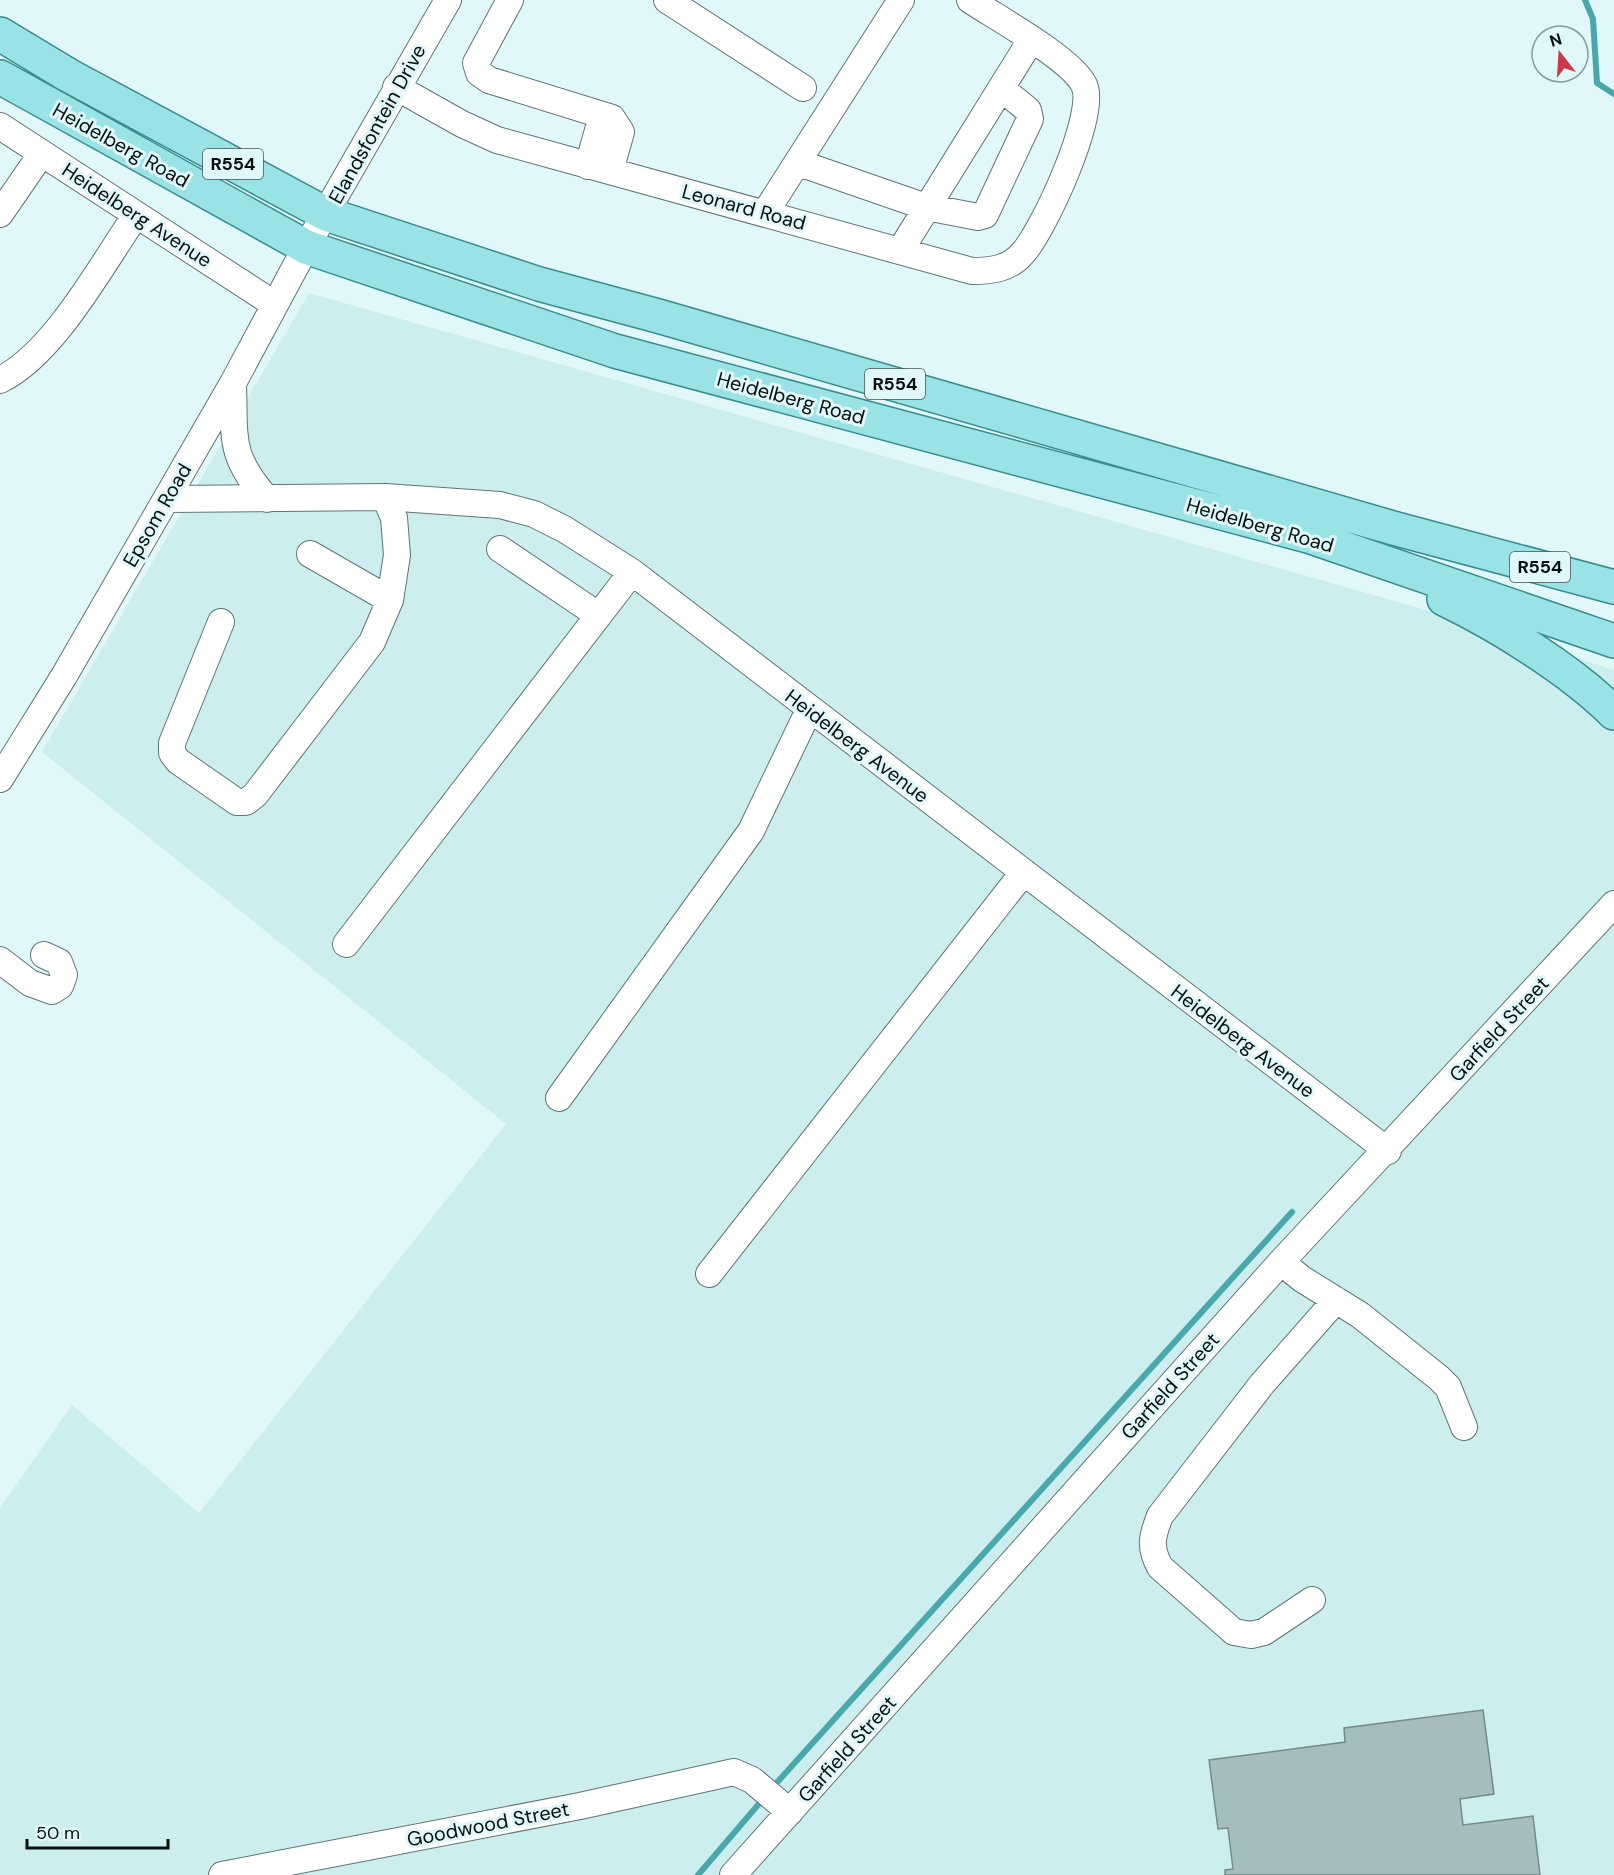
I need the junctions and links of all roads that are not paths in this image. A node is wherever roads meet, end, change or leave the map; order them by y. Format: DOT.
graph roads {
  1 [pos="510,0"];
  2 [pos="667,0"];
  3 [pos="901,0"];
  4 [pos="970,0"];
  5 [pos="440,3"];
  6 [pos="0,34"];
  7 [pos="1031,40"];
  8 [pos="0,77"];
  9 [pos="396,87"];
  10 [pos="803,88"];
  11 [pos="1001,88"];
  12 [pos="0,126"];
  13 [pos="42,153"];
  14 [pos="799,163"];
  15 [pos="599,168"];
  16 [pos="926,207"];
  17 [pos="765,213"];
  18 [pos="0,214"];
  19 [pos="326,214"];
  20 [pos="136,215"];
  21 [pos="306,247"];
  22 [pos="900,251"];
  23 [pos="274,304"];
  24 [pos="0,380"];
  25 [pos="233,383"];
  26 [pos="385,497"];
  27 [pos="166,499"];
  28 [pos="267,499"];
  29 [pos="1308,536"];
  30 [pos="500,549"];
  31 [pos="310,554"];
  32 [pos="632,572"];
  33 [pos="1614,587"];
  34 [pos="390,600"];
  35 [pos="598,615"];
  36 [pos="221,622"];
  37 [pos="1614,641"];
  38 [pos="809,710"];
  39 [pos="1614,713"];
  40 [pos="0,779"];
  41 [pos="1023,873"];
  42 [pos="1614,904"];
  43 [pos="345,944"];
  44 [pos="44,955"];
  45 [pos="0,960"];
  46 [pos="560,1098"];
  47 [pos="1388,1150"];
  48 [pos="1281,1262"];
  49 [pos="709,1274"];
  50 [pos="1336,1300"];
  51 [pos="1464,1427"];
  52 [pos="1312,1600"];
  53 [pos="790,1812"];
  54 [pos="222,1875"];
  55 [pos="733,1875"];
  1 -- 15 [label="street"];
  2 -- 10 [label="street"];
  3 -- 14 [label="street"];
  4 -- 7 [label="street, Leonard Road"];
  5 -- 9 [label="street, Elandsfontein Drive"];
  6 -- 19 [label="main road, Heidelberg Road / R554"];
  7 -- 11 [label="street"];
  7 -- 22 [label="street, Leonard Road"];
  8 -- 21 [label="main road, Heidelberg Road / R554"];
  9 -- 15 [label="street, Leonard Road"];
  9 -- 19 [label="street, Elandsfontein Drive"];
  11 -- 16 [label="street"];
  11 -- 16 [label="street"];
  12 -- 13 [label="street, Heidelberg Avenue"];
  13 -- 18 [label="street"];
  13 -- 20 [label="street, Heidelberg Avenue"];
  14 -- 16 [label="street"];
  14 -- 17 [label="street"];
  15 -- 17 [label="street, Leonard Road"];
  16 -- 22 [label="street"];
  17 -- 22 [label="street, Leonard Road"];
  19 -- 21 [label="street, Elandsfontein Drive"];
  19 -- 33 [label="main road, Heidelberg Road / R554"];
  20 -- 23 [label="street, Heidelberg Avenue"];
  20 -- 24 [label="street"];
  21 -- 23 [label="street, Epsom Road"];
  21 -- 29 [label="main road, Heidelberg Road / R554"];
  23 -- 25 [label="street, Epsom Road"];
  25 -- 27 [label="street, Epsom Road"];
  25 -- 28 [label="street"];
  26 -- 28 [label="street, Heidelberg Avenue"];
  26 -- 32 [label="street, Heidelberg Avenue"];
  26 -- 34 [label="street"];
  27 -- 28 [label="street, Heidelberg Avenue"];
  27 -- 40 [label="street, Epsom Road"];
  29 -- 37 [label="main road, Heidelberg Road / R554"];
  29 -- 39 [label="main road"];
  30 -- 35 [label="street"];
  31 -- 34 [label="street"];
  32 -- 35 [label="street"];
  32 -- 38 [label="street, Heidelberg Avenue"];
  34 -- 36 [label="street"];
  35 -- 43 [label="street"];
  38 -- 41 [label="street, Heidelberg Avenue"];
  38 -- 46 [label="street"];
  41 -- 47 [label="street, Heidelberg Avenue"];
  41 -- 49 [label="street"];
  42 -- 47 [label="street, Garfield Street"];
  44 -- 45 [label="street"];
  47 -- 48 [label="street, Garfield Street"];
  48 -- 50 [label="street"];
  48 -- 53 [label="street, Garfield Street"];
  50 -- 51 [label="street"];
  50 -- 52 [label="street"];
  53 -- 54 [label="street, Goodwood Street"];
  53 -- 55 [label="street, Garfield Street"];
}
